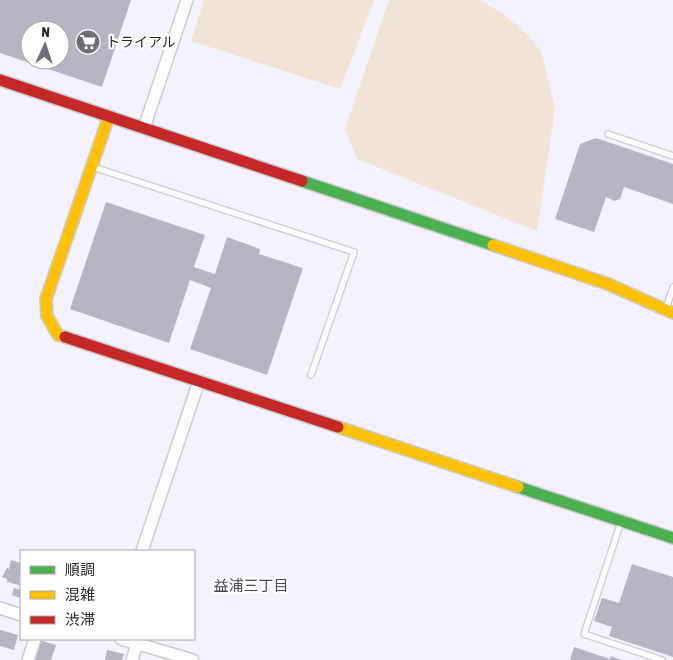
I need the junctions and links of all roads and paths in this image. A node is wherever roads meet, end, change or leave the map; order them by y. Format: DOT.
graph roads {
  1 [pos="188,0"];
  2 [pos="0,80"];
  3 [pos="109,116"];
  4 [pos="144,128"];
  5 [pos="608,134"];
  6 [pos="673,156"];
  7 [pos="91,166"];
  8 [pos="673,287"];
  9 [pos="669,311"];
  10 [pos="311,375"];
  11 [pos="199,381"];
  12 [pos="622,521"];
  13 [pos="673,538"];
  14 [pos="142,550"];
  15 [pos="0,608"];
  16 [pos="20,615"];
  17 [pos="35,640"];
  18 [pos="124,640"];
  19 [pos="137,644"];
  20 [pos="28,660"];
  21 [pos="132,660"];
  22 [pos="193,660"];
  23 [pos="662,660"];
  1 -- 4 [label="street"];
  2 -- 3 [label="street"];
  3 -- 4 [label="street"];
  3 -- 7 [label="street"];
  4 -- 9 [label="street"];
  5 -- 6 [label="lane"];
  7 -- 10 [label="lane"];
  7 -- 11 [label="street"];
  8 -- 9 [label="lane"];
  11 -- 12 [label="street"];
  11 -- 14 [label="street"];
  12 -- 13 [label="street"];
  12 -- 23 [label="lane"];
  15 -- 16 [label="street"];
  17 -- 20 [label="street"];
  18 -- 19 [label="street"];
  19 -- 21 [label="street"];
  19 -- 22 [label="street"];
}
